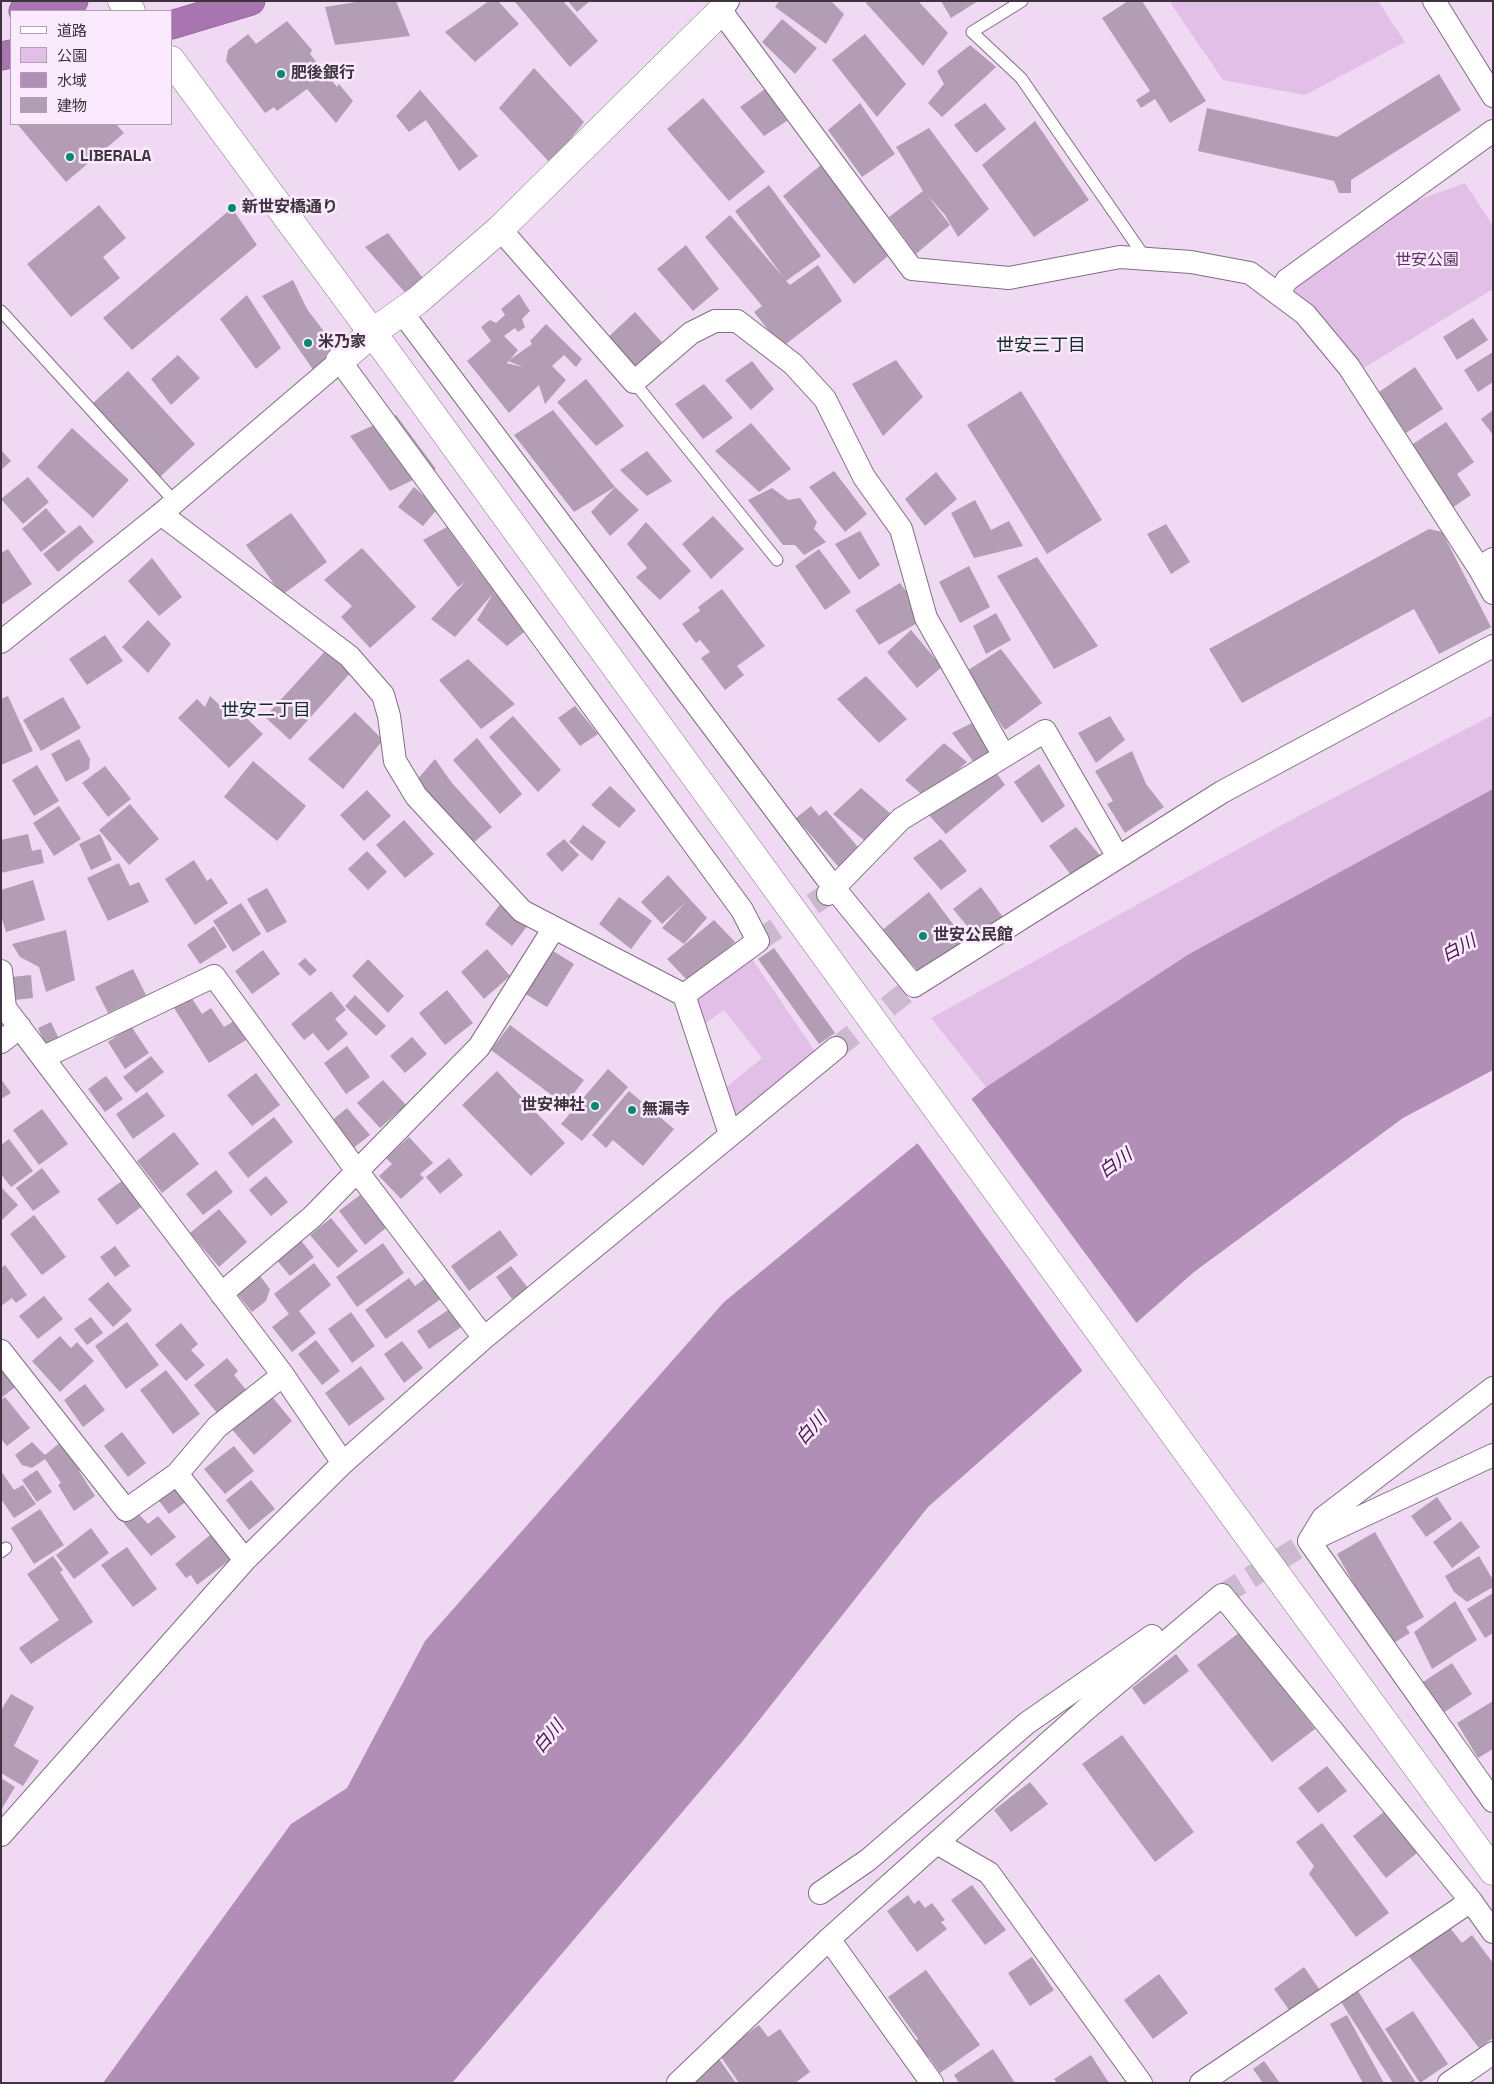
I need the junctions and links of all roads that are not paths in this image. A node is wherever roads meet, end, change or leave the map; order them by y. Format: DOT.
graph roads {
  1 [pos="74,1"];
  2 [pos="122,1"];
  3 [pos="251,1"];
  4 [pos="1022,1"];
  5 [pos="1434,1"];
  6 [pos="724,6"];
  7 [pos="28,10"];
  8 [pos="131,10"];
  9 [pos="172,25"];
  10 [pos="172,61"];
  11 [pos="1493,96"];
  12 [pos="1493,131"];
  13 [pos="500,229"];
  14 [pos="1146,259"];
  15 [pos="1278,294"];
  16 [pos="1,311"];
  17 [pos="401,311"];
  18 [pos="372,332"];
  19 [pos="340,361"];
  20 [pos="634,382"];
  21 [pos="168,508"];
  22 [pos="777,560"];
  23 [pos="1486,564"];
  24 [pos="1493,593"];
  25 [pos="1,642"];
  26 [pos="1493,646"];
  27 [pos="1004,756"];
  28 [pos="1118,857"];
  29 [pos="831,891"];
  30 [pos="554,928"];
  31 [pos="1,971"];
  32 [pos="684,995"];
  33 [pos="20,1027"];
  34 [pos="1,1042"];
  35 [pos="836,1048"];
  36 [pos="44,1057"];
  37 [pos="730,1134"];
  38 [pos="357,1171"];
  39 [pos="221,1294"];
  40 [pos="484,1338"];
  41 [pos="1,1351"];
  42 [pos="283,1375"];
  43 [pos="1493,1388"];
  44 [pos="1493,1455"];
  45 [pos="343,1463"];
  46 [pos="177,1474"];
  47 [pos="1309,1541"];
  48 [pos="245,1560"];
  49 [pos="1222,1595"];
  50 [pos="1493,1801"];
  51 [pos="1,1835"];
  52 [pos="937,1843"];
  53 [pos="1493,1871"];
  54 [pos="820,1893"];
  55 [pos="1471,1901"];
  56 [pos="1493,1932"];
  57 [pos="830,1939"];
  58 [pos="1493,2053"];
  59 [pos="678,2083"];
  60 [pos="932,2083"];
  61 [pos="1140,2083"];
  62 [pos="1201,2083"];
  63 [pos="1449,2083"];
  1 -- 7 [label="highway"];
  2 -- 8 [label="street"];
  3 -- 9 [label="highway"];
  4 -- 14 [label="lane"];
  5 -- 11 [label="street"];
  6 -- 13 [label="street"];
  6 -- 14 [label="street"];
  10 -- 18 [label="street"];
  12 -- 15 [label="street"];
  13 -- 17 [label="street"];
  13 -- 20 [label="street"];
  14 -- 15 [label="street"];
  15 -- 23 [label="street"];
  16 -- 21 [label="lane"];
  17 -- 18 [label="street"];
  17 -- 29 [label="street"];
  18 -- 19 [label="street"];
  18 -- 53 [label="street, bridge"];
  19 -- 21 [label="street"];
  19 -- 32 [label="street"];
  20 -- 22 [label="lane"];
  20 -- 27 [label="street"];
  21 -- 25 [label="street"];
  21 -- 30 [label="street"];
  23 -- 24 [label="street"];
  26 -- 28 [label="street"];
  27 -- 28 [label="street"];
  27 -- 29 [label="street"];
  28 -- 29 [label="street"];
  30 -- 32 [label="street"];
  30 -- 38 [label="street"];
  31 -- 33 [label="street"];
  32 -- 37 [label="street"];
  33 -- 34 [label="street"];
  33 -- 36 [label="street"];
  35 -- 37 [label="street"];
  36 -- 38 [label="street"];
  36 -- 39 [label="street"];
  37 -- 40 [label="street"];
  38 -- 39 [label="street"];
  38 -- 40 [label="street"];
  39 -- 42 [label="street"];
  40 -- 45 [label="street"];
  41 -- 46 [label="street"];
  42 -- 45 [label="street"];
  42 -- 46 [label="street"];
  43 -- 47 [label="street"];
  44 -- 47 [label="street"];
  45 -- 48 [label="street"];
  46 -- 48 [label="street"];
  47 -- 50 [label="street"];
  48 -- 51 [label="street"];
  49 -- 52 [label="street"];
  49 -- 54 [label="street"];
  49 -- 55 [label="street"];
  52 -- 57 [label="street"];
  52 -- 61 [label="street"];
  55 -- 56 [label="street"];
  55 -- 62 [label="street"];
  57 -- 59 [label="street"];
  57 -- 60 [label="street"];
  58 -- 63 [label="street"];
}
